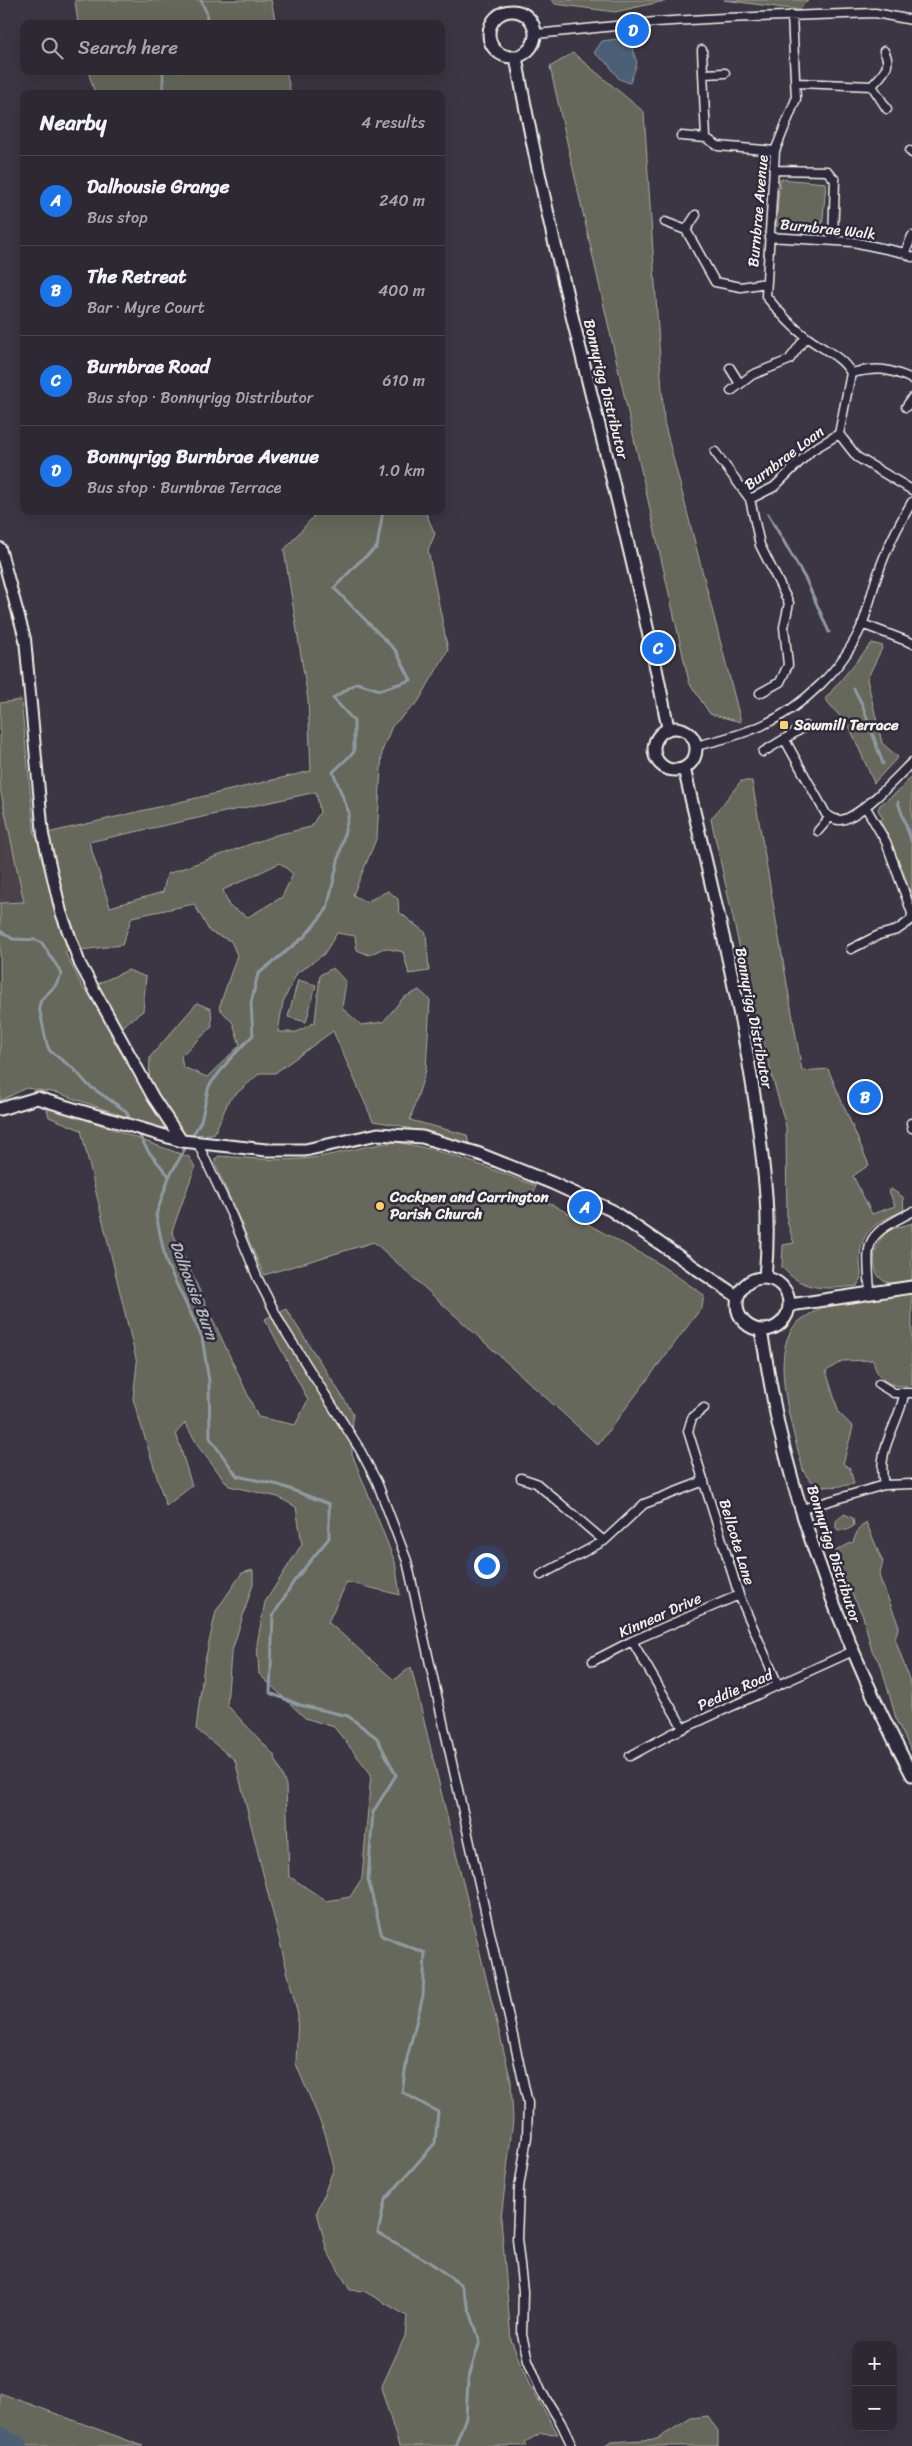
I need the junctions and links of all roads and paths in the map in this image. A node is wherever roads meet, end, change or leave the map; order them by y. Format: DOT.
graph roads {
  1 [pos="511,5"];
  2 [pos="792,16"];
  3 [pos="912,20"];
  4 [pos="536,34"];
  5 [pos="702,50"];
  6 [pos="884,51"];
  7 [pos="516,57"];
  8 [pos="725,72"];
  9 [pos="704,74"];
  10 [pos="797,83"];
  11 [pos="872,86"];
  12 [pos="887,109"];
  13 [pos="681,136"];
  14 [pos="706,138"];
  15 [pos="775,151"];
  16 [pos="774,170"];
  17 [pos="696,215"];
  18 [pos="665,222"];
  19 [pos="686,230"];
  20 [pos="769,236"];
  21 [pos="912,236"];
  22 [pos="834,240"];
  23 [pos="908,255"];
  24 [pos="766,283"];
  25 [pos="806,337"];
  26 [pos="730,368"];
  27 [pos="851,373"];
  28 [pos="912,379"];
  29 [pos="740,384"];
  30 [pos="731,391"];
  31 [pos="912,398"];
  32 [pos="906,407"];
  33 [pos="839,434"];
  34 [pos="715,452"];
  35 [pos="912,490"];
  36 [pos="750,500"];
  37 [pos="912,502"];
  38 [pos="0,548"];
  39 [pos="862,624"];
  40 [pos="912,643"];
  41 [pos="760,693"];
  42 [pos="806,726"];
  43 [pos="668,728"];
  44 [pos="785,740"];
  45 [pos="695,746"];
  46 [pos="763,752"];
  47 [pos="912,762"];
  48 [pos="684,768"];
  49 [pos="865,806"];
  50 [pos="830,817"];
  51 [pos="818,831"];
  52 [pos="851,950"];
  53 [pos="0,1109"];
  54 [pos="182,1141"];
  55 [pos="198,1144"];
  56 [pos="912,1212"];
  57 [pos="765,1278"];
  58 [pos="912,1287"];
  59 [pos="870,1292"];
  60 [pos="738,1297"];
  61 [pos="790,1305"];
  62 [pos="761,1331"];
  63 [pos="879,1384"];
  64 [pos="908,1394"];
  65 [pos="704,1408"];
  66 [pos="521,1478"];
  67 [pos="704,1481"];
  68 [pos="912,1484"];
  69 [pos="884,1485"];
  70 [pos="802,1509"];
  71 [pos="604,1541"];
  72 [pos="540,1575"];
  73 [pos="739,1595"];
  74 [pos="632,1641"];
  75 [pos="853,1651"];
  76 [pos="593,1661"];
  77 [pos="778,1685"];
  78 [pos="683,1728"];
  79 [pos="630,1756"];
  80 [pos="912,1775"];
  81 [pos="572,2446"];
  1 -- 4 [label="main road"];
  1 -- 7 [label="main road"];
  2 -- 3 [label="street"];
  2 -- 4 [label="street"];
  2 -- 10 [label="street, Burnbrae Avenue"];
  4 -- 7 [label="main road"];
  5 -- 9 [label="street"];
  6 -- 11 [label="street"];
  7 -- 43 [label="main road, Bonnyrigg Distributor"];
  8 -- 9 [label="street"];
  9 -- 14 [label="street"];
  10 -- 11 [label="street"];
  10 -- 15 [label="street, Burnbrae Avenue"];
  11 -- 12 [label="street"];
  13 -- 14 [label="street"];
  14 -- 15 [label="street"];
  15 -- 16 [label="street, Burnbrae Avenue"];
  16 -- 20 [label="street, Burnbrae Avenue"];
  16 -- 22 [label="street"];
  17 -- 19 [label="street"];
  18 -- 19 [label="street"];
  19 -- 24 [label="street"];
  20 -- 22 [label="street, Burnbrae Walk"];
  20 -- 24 [label="street, Burnbrae Avenue"];
  21 -- 23 [label="street"];
  22 -- 23 [label="street, Burnbrae Walk"];
  24 -- 25 [label="street, Burnbrae Avenue"];
  25 -- 27 [label="street, Burnbrae Avenue"];
  25 -- 29 [label="street"];
  26 -- 29 [label="street"];
  27 -- 28 [label="street"];
  27 -- 33 [label="street"];
  29 -- 30 [label="street"];
  31 -- 32 [label="street"];
  33 -- 35 [label="street"];
  33 -- 36 [label="street, Burnbrae Loan"];
  34 -- 36 [label="street"];
  36 -- 41 [label="street, Burnbrae Loan"];
  37 -- 39 [label="street"];
  38 -- 54 [label="street"];
  39 -- 40 [label="street"];
  39 -- 45 [label="street"];
  42 -- 44 [label="street"];
  43 -- 45 [label="main road"];
  43 -- 48 [label="main road"];
  44 -- 46 [label="street"];
  44 -- 50 [label="street"];
  45 -- 48 [label="main road"];
  47 -- 49 [label="street"];
  48 -- 57 [label="main road, Bonnyrigg Distributor"];
  49 -- 50 [label="street"];
  49 -- 52 [label="street"];
  50 -- 51 [label="street"];
  53 -- 54 [label="main road"];
  54 -- 55 [label="main road"];
  55 -- 60 [label="main road"];
  55 -- 81 [label="street"];
  56 -- 59 [label="street"];
  57 -- 60 [label="main road"];
  57 -- 61 [label="main road"];
  58 -- 59 [label="main road"];
  59 -- 61 [label="main road"];
  60 -- 62 [label="main road"];
  61 -- 62 [label="main road"];
  62 -- 70 [label="main road, Bonnyrigg Distributor"];
  63 -- 64 [label="street"];
  64 -- 69 [label="street"];
  65 -- 67 [label="street, Bellcote Lane"];
  66 -- 71 [label="street"];
  67 -- 71 [label="street"];
  67 -- 73 [label="street, Bellcote Lane"];
  68 -- 69 [label="street"];
  69 -- 70 [label="street"];
  70 -- 75 [label="main road, Bonnyrigg Distributor"];
  71 -- 72 [label="street"];
  73 -- 74 [label="street, Kinnear Drive"];
  73 -- 77 [label="street, Bellcote Lane"];
  74 -- 76 [label="street, Kinnear Drive"];
  74 -- 78 [label="street"];
  75 -- 77 [label="street, Peddie Road"];
  75 -- 80 [label="main road, Bonnyrigg Distributor"];
  77 -- 78 [label="street, Peddie Road"];
  78 -- 79 [label="street, Peddie Road"];
}
